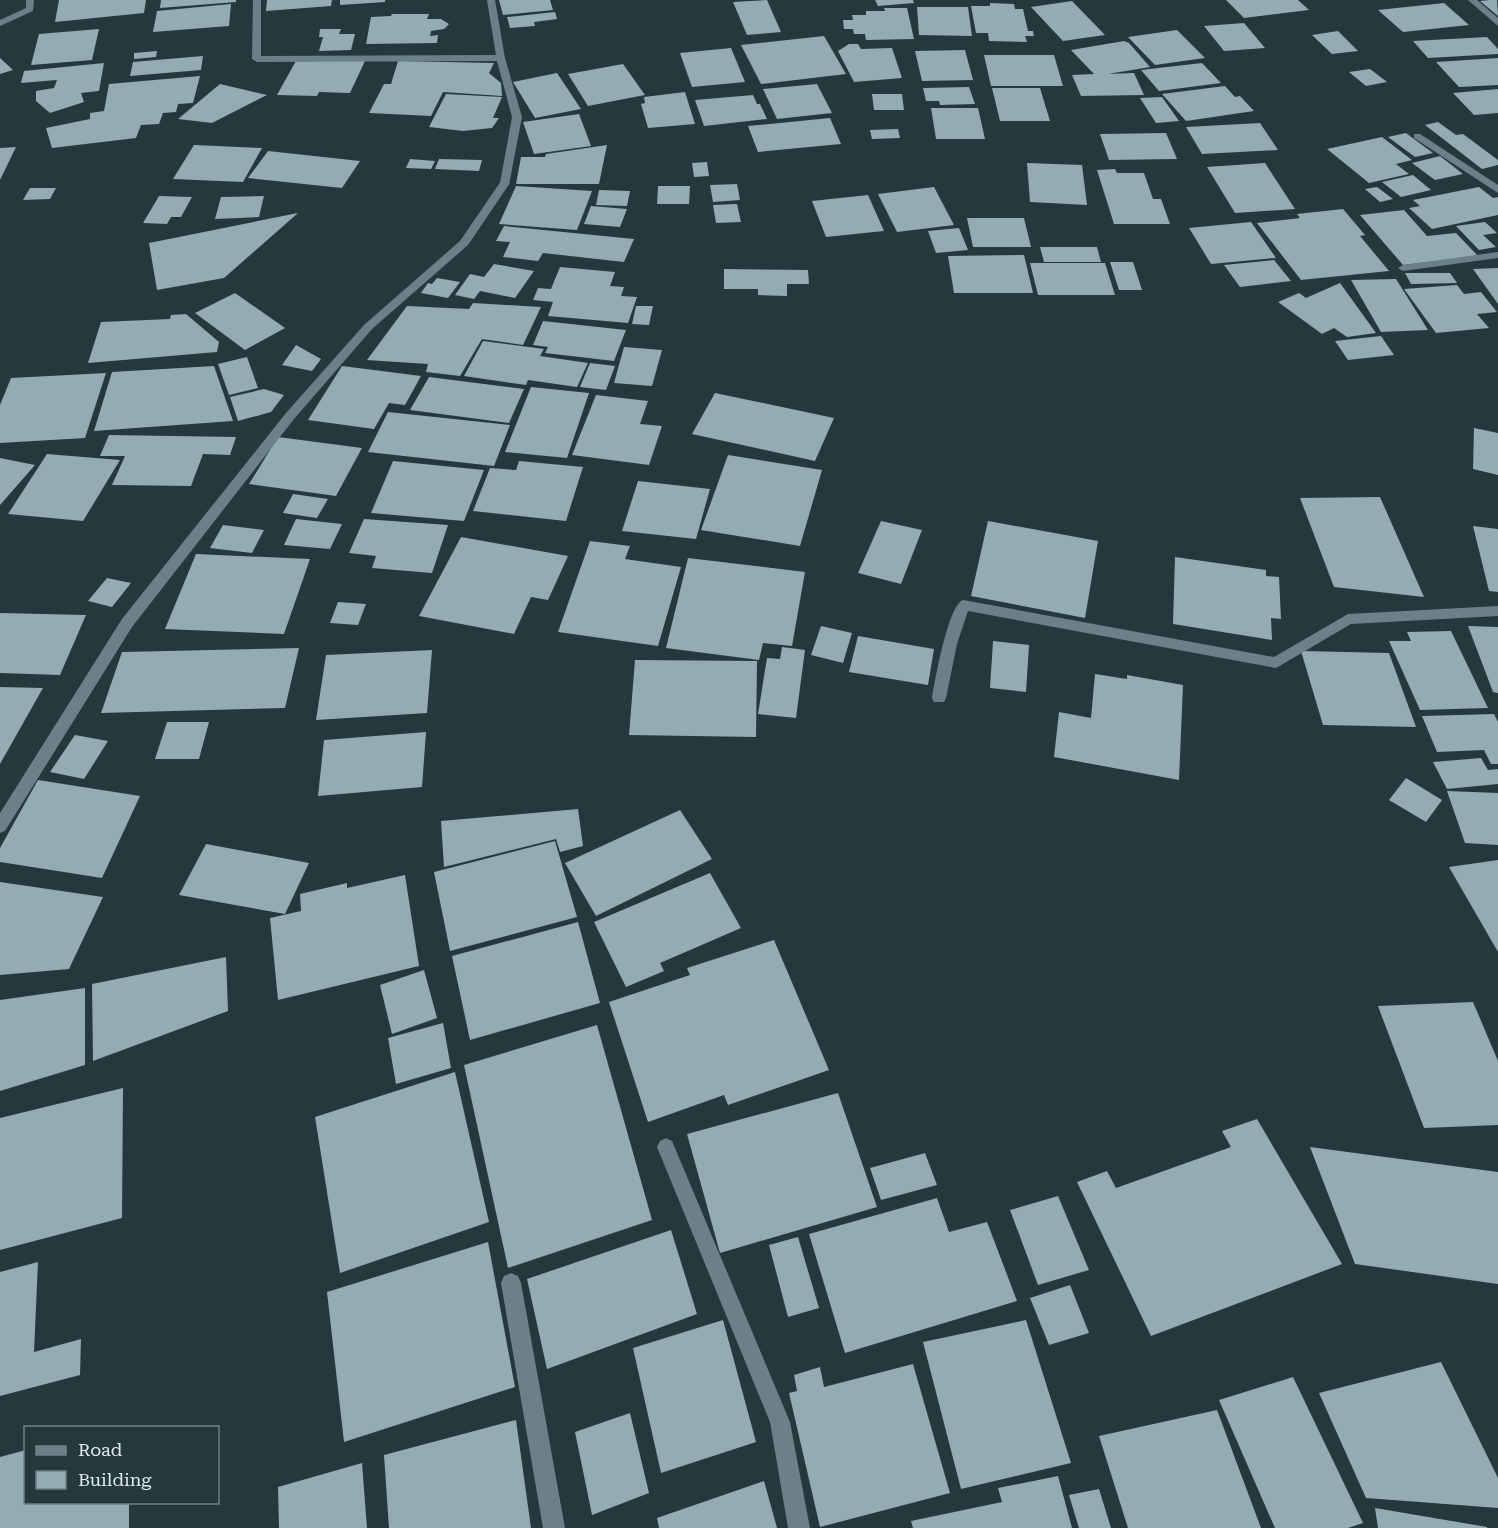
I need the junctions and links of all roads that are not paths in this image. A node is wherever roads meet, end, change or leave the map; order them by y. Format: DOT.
graph roads {
  1 [pos="30,0"];
  2 [pos="257,0"];
  3 [pos="491,0"];
  4 [pos="1472,0"];
  5 [pos="0,22"];
  6 [pos="1498,23"];
  7 [pos="501,58"];
  8 [pos="1417,136"];
  9 [pos="1498,190"];
  10 [pos="1498,255"];
  11 [pos="1403,268"];
  12 [pos="1498,611"];
  13 [pos="939,698"];
  14 [pos="0,826"];
  15 [pos="666,1147"];
  16 [pos="511,1283"];
  17 [pos="554,1528"];
  18 [pos="799,1528"];
  1 -- 5 [label="street"];
  2 -- 7 [label="street"];
  3 -- 7 [label="street"];
  4 -- 6 [label="street"];
  7 -- 14 [label="street"];
  8 -- 9 [label="street"];
  10 -- 11 [label="street"];
  12 -- 13 [label="street"];
  15 -- 18 [label="street"];
  16 -- 17 [label="street"];
}
